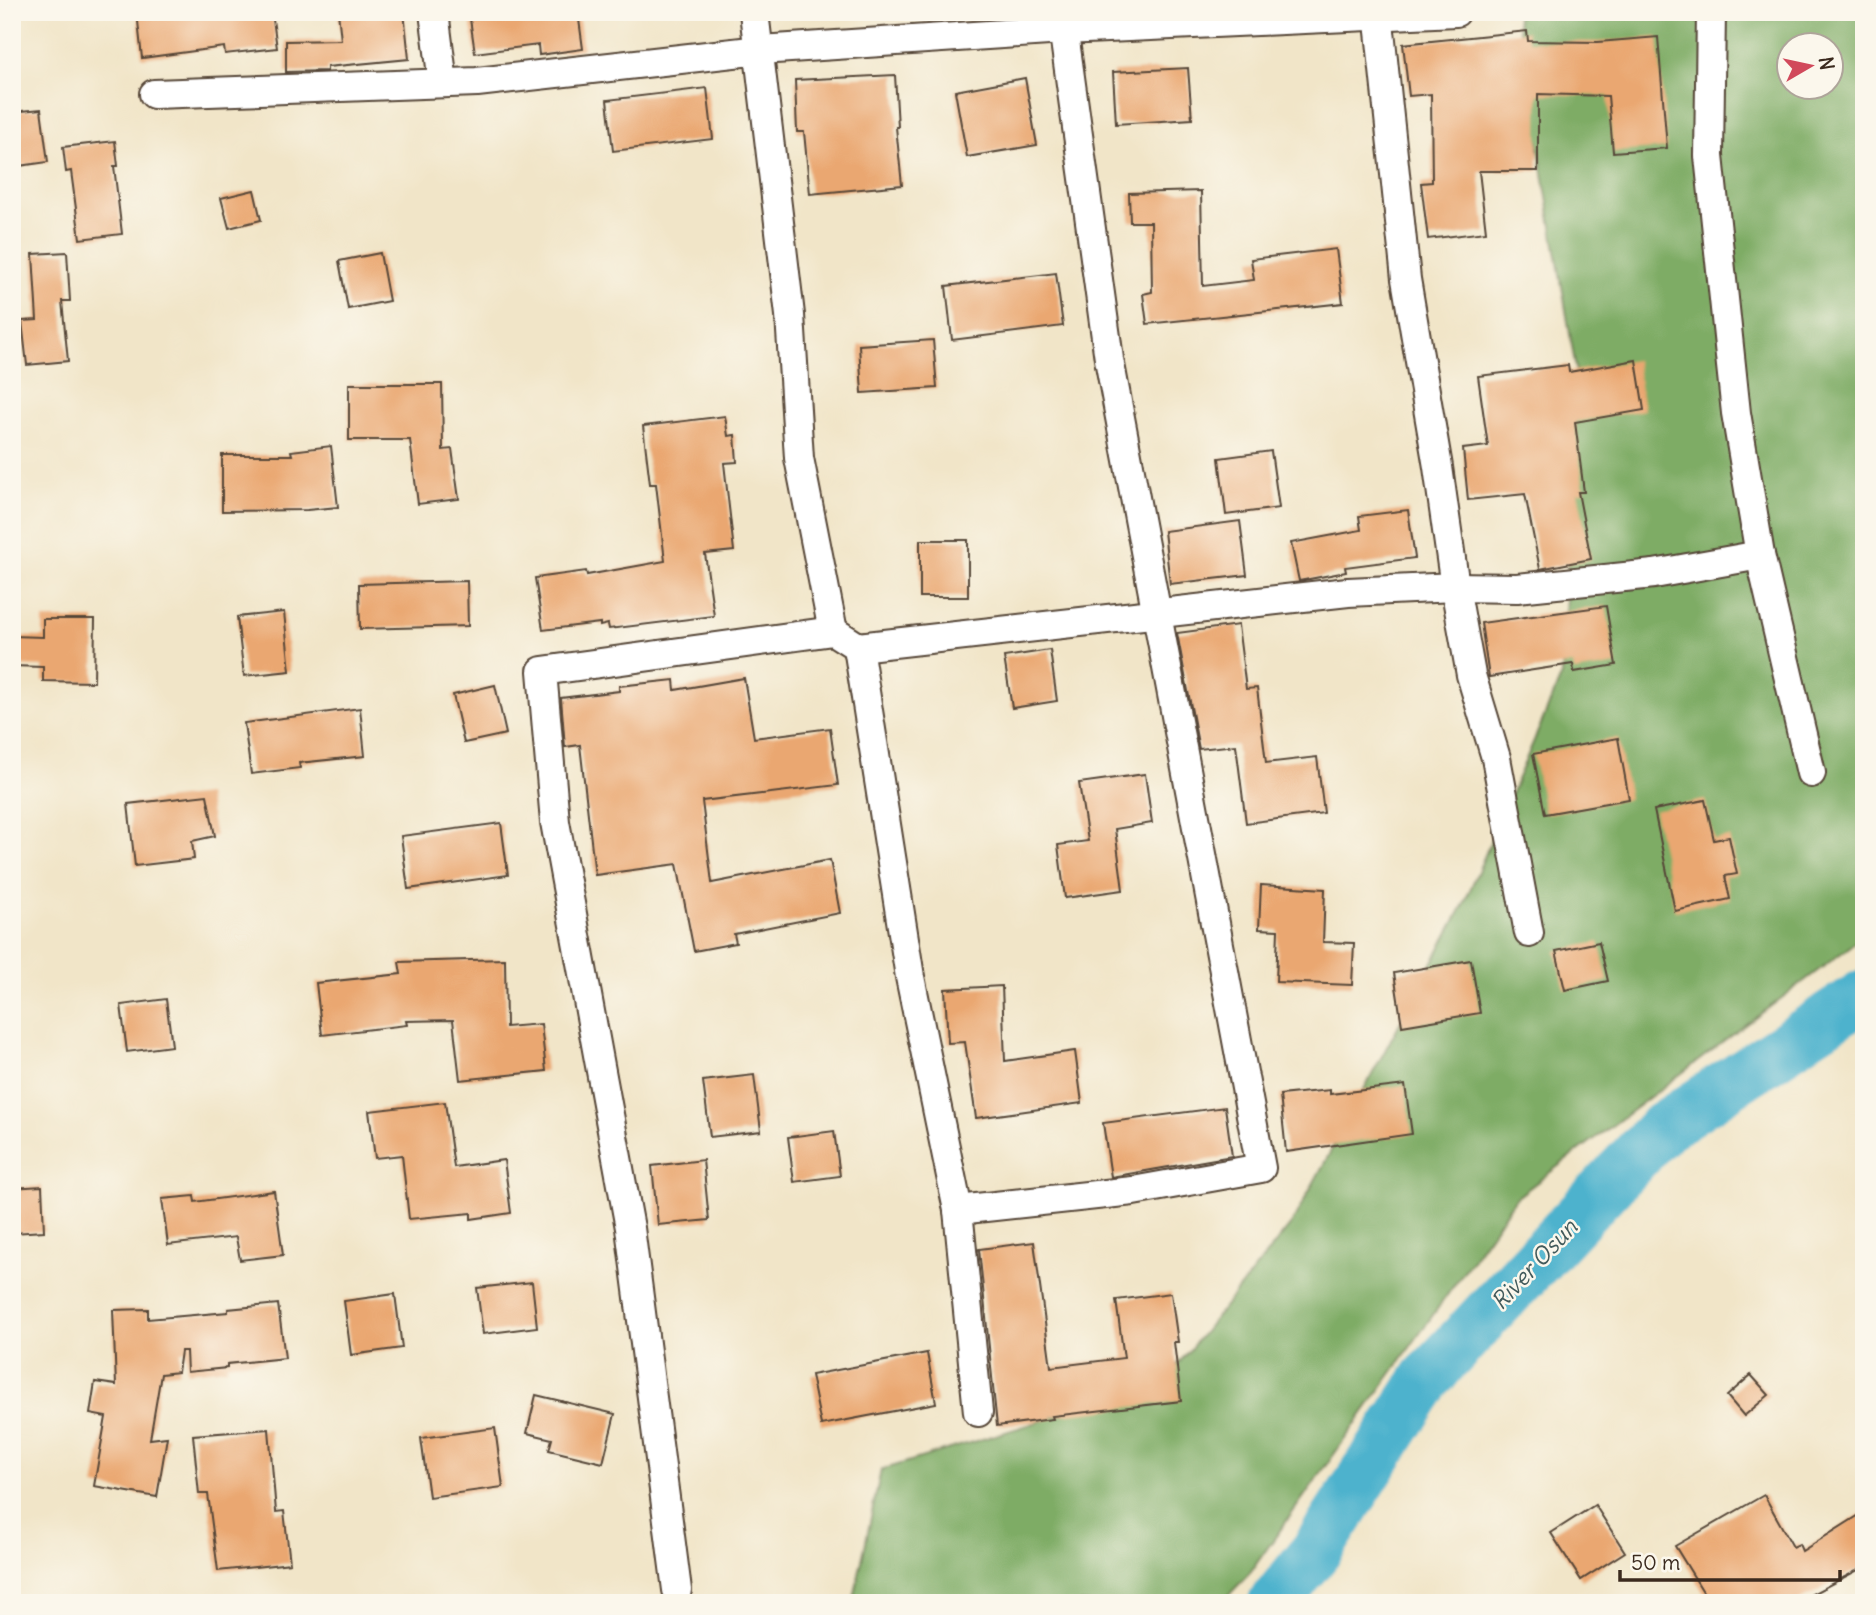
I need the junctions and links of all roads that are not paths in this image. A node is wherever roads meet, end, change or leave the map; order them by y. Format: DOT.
graph roads {
  1 [pos="434,12"];
  2 [pos="754,12"];
  3 [pos="1456,12"];
  4 [pos="1712,12"];
  5 [pos="1378,14"];
  6 [pos="1063,21"];
  7 [pos="760,50"];
  8 [pos="443,83"];
  9 [pos="155,94"];
  10 [pos="1760,555"];
  11 [pos="1455,587"];
  12 [pos="1156,613"];
  13 [pos="833,631"];
  14 [pos="858,648"];
  15 [pos="1811,773"];
  16 [pos="1530,933"];
  17 [pos="958,1210"];
  18 [pos="978,1412"];
  19 [pos="677,1590"];
  1 -- 8 [label="street"];
  2 -- 7 [label="street"];
  3 -- 5 [label="street"];
  4 -- 10 [label="street"];
  5 -- 6 [label="street"];
  5 -- 11 [label="street"];
  6 -- 7 [label="street"];
  6 -- 12 [label="street"];
  7 -- 8 [label="street"];
  7 -- 13 [label="street"];
  8 -- 9 [label="street"];
  10 -- 11 [label="street"];
  10 -- 15 [label="street"];
  11 -- 12 [label="street"];
  11 -- 16 [label="street"];
  12 -- 14 [label="street"];
  12 -- 17 [label="street"];
  13 -- 14 [label="street"];
  13 -- 19 [label="street"];
  14 -- 17 [label="street"];
  17 -- 18 [label="street"];
}
